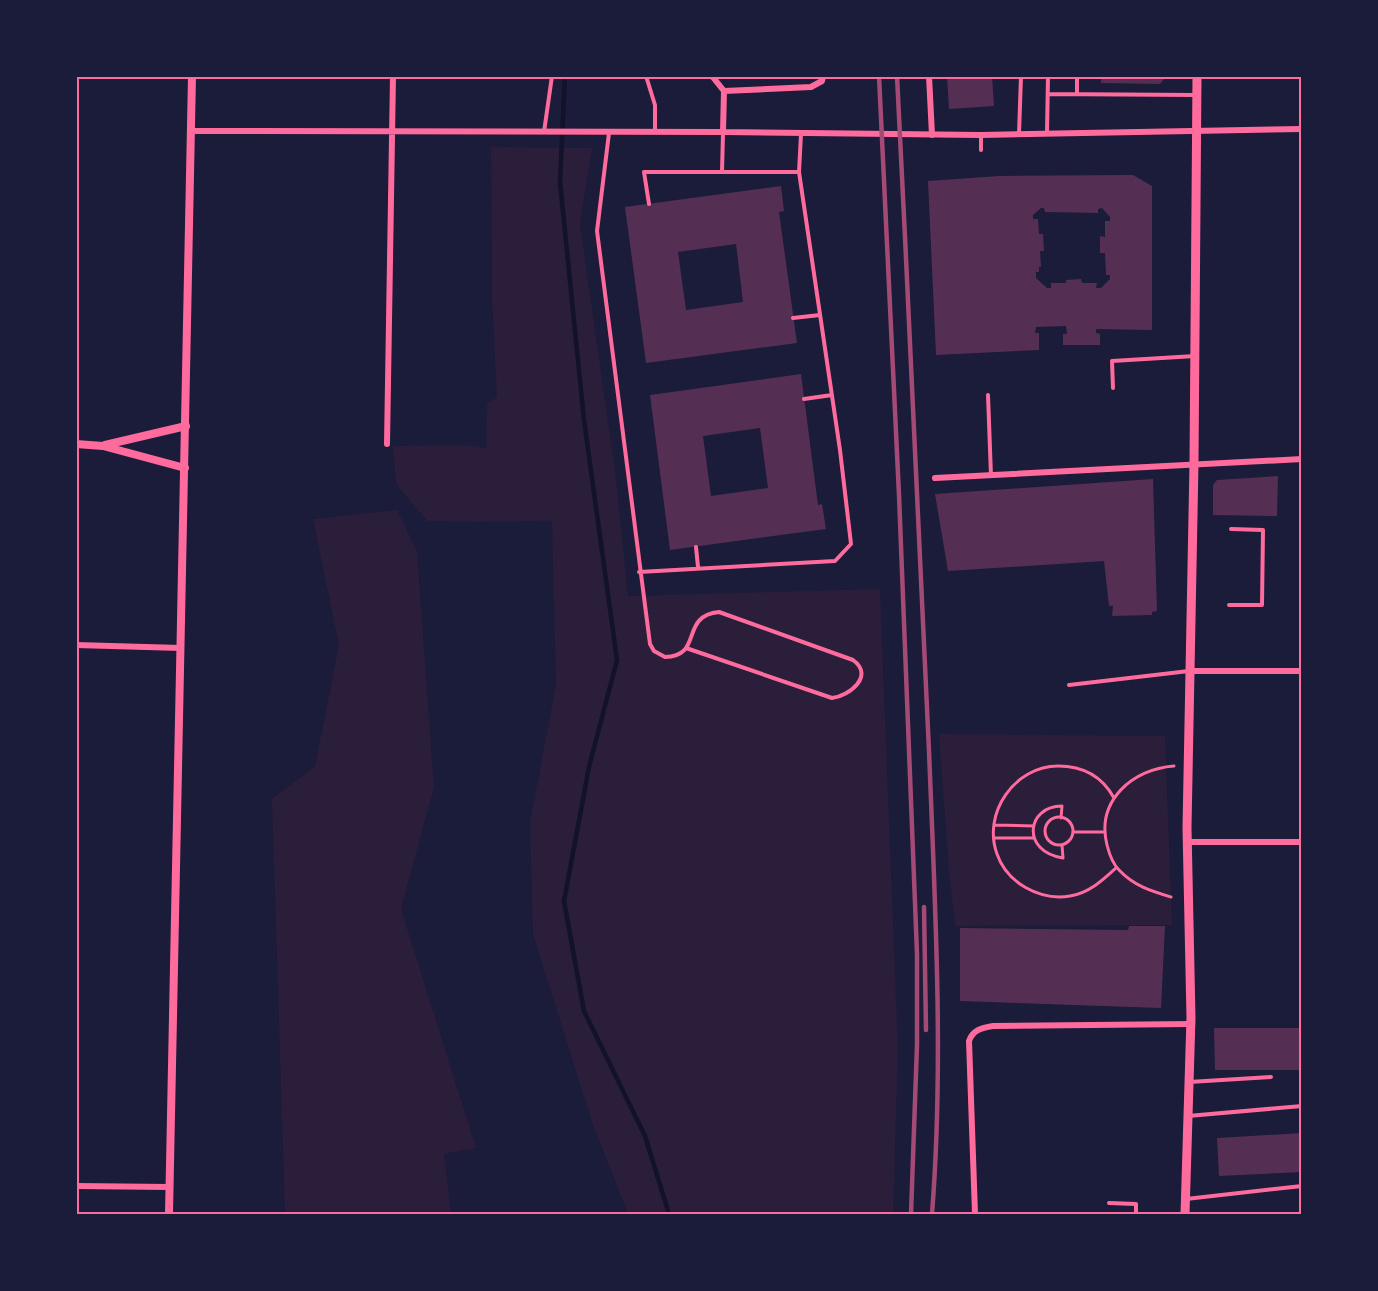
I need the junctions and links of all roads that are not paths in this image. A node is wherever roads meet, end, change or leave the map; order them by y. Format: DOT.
graph roads {
  1 [pos="192,76"];
  2 [pos="393,76"];
  3 [pos="552,76"];
  4 [pos="646,76"];
  5 [pos="712,76"];
  6 [pos="824,76"];
  7 [pos="929,76"];
  8 [pos="1021,76"];
  9 [pos="1048,76"];
  10 [pos="1077,76"];
  11 [pos="1197,76"];
  12 [pos="724,91"];
  13 [pos="1077,93"];
  14 [pos="1048,94"];
  15 [pos="1197,95"];
  16 [pos="1302,129"];
  17 [pos="1196,130"];
  18 [pos="191,131"];
  19 [pos="393,132"];
  20 [pos="656,132"];
  21 [pos="723,132"];
  22 [pos="545,133"];
  23 [pos="609,133"];
  24 [pos="801,134"];
  25 [pos="1018,134"];
  26 [pos="1047,134"];
  27 [pos="932,135"];
  28 [pos="981,135"];
  29 [pos="981,150"];
  30 [pos="722,172"];
  31 [pos="799,172"];
  32 [pos="649,204"];
  33 [pos="820,315"];
  34 [pos="793,318"];
  35 [pos="1195,356"];
  36 [pos="1113,388"];
  37 [pos="832,395"];
  38 [pos="988,395"];
  39 [pos="804,399"];
  40 [pos="186,426"];
  41 [pos="76,444"];
  42 [pos="387,444"];
  43 [pos="103,446"];
  44 [pos="1302,459"];
  45 [pos="1194,463"];
  46 [pos="185,468"];
  47 [pos="992,476"];
  48 [pos="935,478"];
  49 [pos="1232,529"];
  50 [pos="696,547"];
  51 [pos="698,567"];
  52 [pos="639,572"];
  53 [pos="1229,605"];
  54 [pos="76,645"];
  55 [pos="181,648"];
  56 [pos="686,648"];
  57 [pos="1189,671"];
  58 [pos="1302,671"];
  59 [pos="1069,685"];
  60 [pos="1187,842"];
  61 [pos="1302,842"];
  62 [pos="1191,1024"];
  63 [pos="1271,1077"];
  64 [pos="1189,1082"];
  65 [pos="1302,1106"];
  66 [pos="1187,1116"];
  67 [pos="76,1186"];
  68 [pos="1302,1186"];
  69 [pos="169,1187"];
  70 [pos="1185,1199"];
  71 [pos="1109,1203"];
  72 [pos="170,1215"];
  73 [pos="975,1215"];
  74 [pos="1136,1215"];
  75 [pos="1185,1215"];
  1 -- 18 [label="street"];
  2 -- 19 [label="street"];
  3 -- 22 [label="lane"];
  4 -- 20 [label="lane"];
  5 -- 12 [label="street"];
  6 -- 12 [label="street"];
  7 -- 27 [label="street"];
  8 -- 25 [label="lane"];
  9 -- 14 [label="lane"];
  10 -- 13 [label="lane"];
  11 -- 15 [label="main road"];
  12 -- 21 [label="street"];
  13 -- 14 [label="lane"];
  13 -- 15 [label="lane"];
  14 -- 26 [label="lane"];
  15 -- 17 [label="main road"];
  16 -- 17 [label="street"];
  17 -- 26 [label="street"];
  17 -- 35 [label="main road"];
  18 -- 19 [label="street"];
  18 -- 40 [label="street"];
  19 -- 22 [label="street"];
  19 -- 42 [label="street"];
  20 -- 21 [label="street"];
  20 -- 23 [label="street"];
  21 -- 24 [label="street"];
  21 -- 30 [label="lane"];
  22 -- 23 [label="street"];
  23 -- 52 [label="lane"];
  24 -- 27 [label="street"];
  24 -- 31 [label="lane"];
  25 -- 26 [label="street"];
  25 -- 28 [label="street"];
  27 -- 28 [label="street"];
  28 -- 29 [label="lane"];
  30 -- 31 [label="lane"];
  30 -- 32 [label="lane"];
  31 -- 33 [label="lane"];
  33 -- 34 [label="lane"];
  33 -- 37 [label="lane"];
  35 -- 36 [label="lane"];
  35 -- 45 [label="main road"];
  37 -- 39 [label="lane"];
  37 -- 51 [label="lane"];
  38 -- 47 [label="lane"];
  40 -- 43 [label="street"];
  40 -- 46 [label="street"];
  41 -- 43 [label="street"];
  43 -- 46 [label="street"];
  44 -- 45 [label="street"];
  45 -- 47 [label="street"];
  45 -- 57 [label="main road"];
  46 -- 55 [label="street"];
  47 -- 48 [label="street"];
  49 -- 53 [label="lane"];
  50 -- 51 [label="lane"];
  51 -- 52 [label="lane"];
  52 -- 56 [label="lane"];
  54 -- 55 [label="street"];
  55 -- 69 [label="street"];
  56 -- 56 [label="lane"];
  57 -- 58 [label="street"];
  57 -- 59 [label="lane"];
  57 -- 60 [label="main road"];
  60 -- 61 [label="street"];
  60 -- 62 [label="main road"];
  62 -- 64 [label="main road"];
  62 -- 73 [label="street"];
  63 -- 64 [label="lane"];
  64 -- 66 [label="main road"];
  65 -- 66 [label="lane"];
  66 -- 70 [label="main road"];
  67 -- 69 [label="street"];
  68 -- 70 [label="lane"];
  69 -- 72 [label="street"];
  70 -- 75 [label="main road"];
  71 -- 74 [label="lane"];
}
